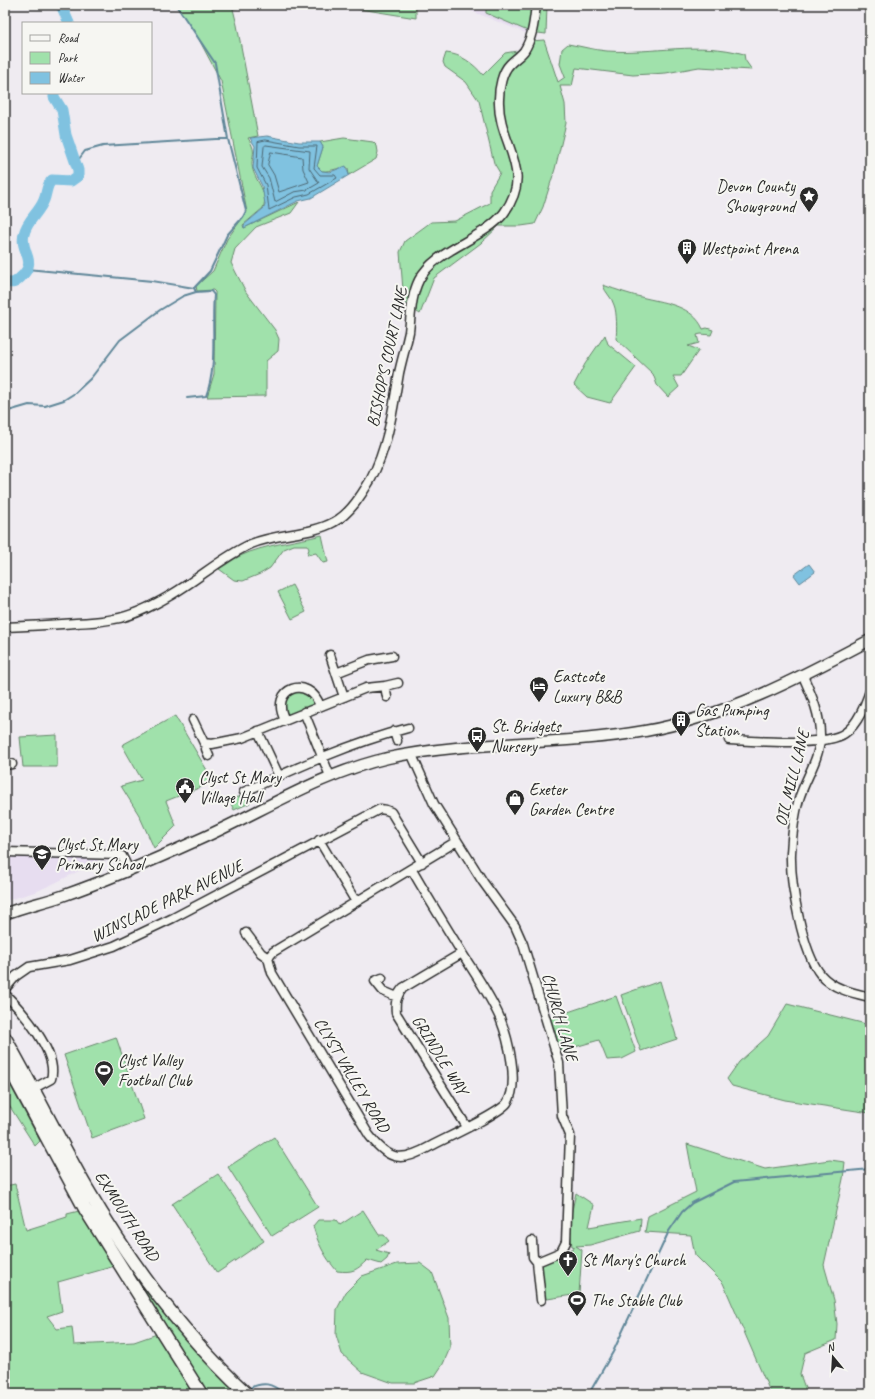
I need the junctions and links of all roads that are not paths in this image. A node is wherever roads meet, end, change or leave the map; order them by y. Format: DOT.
graph roads {
  1 [pos="536,5"];
  2 [pos="5,626"];
  3 [pos="870,640"];
  4 [pos="330,655"];
  5 [pos="392,656"];
  6 [pos="336,673"];
  7 [pos="803,676"];
  8 [pos="398,684"];
  9 [pos="385,686"];
  10 [pos="870,691"];
  11 [pos="344,697"];
  12 [pos="387,698"];
  13 [pos="320,706"];
  14 [pos="304,712"];
  15 [pos="193,720"];
  16 [pos="285,720"];
  17 [pos="408,728"];
  18 [pos="258,731"];
  19 [pos="394,731"];
  20 [pos="729,740"];
  21 [pos="397,741"];
  22 [pos="820,741"];
  23 [pos="207,744"];
  24 [pos="412,755"];
  25 [pos="209,756"];
  26 [pos="323,758"];
  27 [pos="279,776"];
  28 [pos="330,776"];
  29 [pos="244,792"];
  30 [pos="319,840"];
  31 [pos="457,841"];
  32 [pos="5,852"];
  33 [pos="422,863"];
  34 [pos="129,870"];
  35 [pos="412,870"];
  36 [pos="356,902"];
  37 [pos="6,913"];
  38 [pos="246,933"];
  39 [pos="462,953"];
  40 [pos="268,958"];
  41 [pos="376,981"];
  42 [pos="5,989"];
  43 [pos="5,994"];
  44 [pos="397,997"];
  45 [pos="870,997"];
  46 [pos="5,1038"];
  47 [pos="5,1060"];
  48 [pos="28,1092"];
  49 [pos="467,1127"];
  50 [pos="532,1241"];
  51 [pos="537,1262"];
  52 [pos="541,1300"];
  53 [pos="242,1390"];
  54 [pos="201,1394"];
  1 -- 2 [label="street, BISHOP'S COURT LANE"];
  3 -- 7 [label="main road"];
  4 -- 6 [label="street"];
  5 -- 6 [label="street"];
  6 -- 11 [label="street"];
  7 -- 22 [label="street, OIL MILL LANE"];
  7 -- 24 [label="main road"];
  8 -- 9 [label="street"];
  9 -- 11 [label="street"];
  9 -- 12 [label="street"];
  10 -- 22 [label="street"];
  11 -- 13 [label="street"];
  13 -- 14 [label="street"];
  13 -- 16 [label="street"];
  14 -- 16 [label="street"];
  14 -- 26 [label="street"];
  15 -- 23 [label="street"];
  16 -- 18 [label="street"];
  17 -- 19 [label="street"];
  18 -- 23 [label="street"];
  18 -- 27 [label="street"];
  19 -- 21 [label="street"];
  19 -- 26 [label="street"];
  20 -- 22 [label="street"];
  22 -- 45 [label="street, OIL MILL LANE"];
  23 -- 25 [label="street"];
  24 -- 28 [label="main road"];
  24 -- 31 [label="street, CHURCH LANE"];
  26 -- 27 [label="street"];
  26 -- 28 [label="street"];
  27 -- 29 [label="street"];
  28 -- 34 [label="main road"];
  30 -- 33 [label="street, WINSLADE PARK AVENUE"];
  30 -- 36 [label="street"];
  30 -- 42 [label="street, WINSLADE PARK AVENUE"];
  31 -- 33 [label="street"];
  31 -- 51 [label="street, CHURCH LANE"];
  32 -- 34 [label="street"];
  33 -- 35 [label="street"];
  34 -- 37 [label="main road"];
  35 -- 36 [label="street"];
  35 -- 39 [label="street, CLYST VALLEY ROAD"];
  36 -- 40 [label="street"];
  38 -- 40 [label="street, CLYST VALLEY ROAD"];
  39 -- 44 [label="street"];
  39 -- 49 [label="street, CLYST VALLEY ROAD"];
  40 -- 49 [label="street, CLYST VALLEY ROAD"];
  41 -- 44 [label="street"];
  43 -- 48 [label="street"];
  44 -- 49 [label="street, GRINDLE WAY"];
  46 -- 48 [label="highway, EXMOUTH ROAD"];
  47 -- 48 [label="highway, EXMOUTH ROAD"];
  48 -- 53 [label="highway, EXMOUTH ROAD"];
  48 -- 54 [label="highway, EXMOUTH ROAD"];
  50 -- 51 [label="street"];
  51 -- 52 [label="street"];
}
